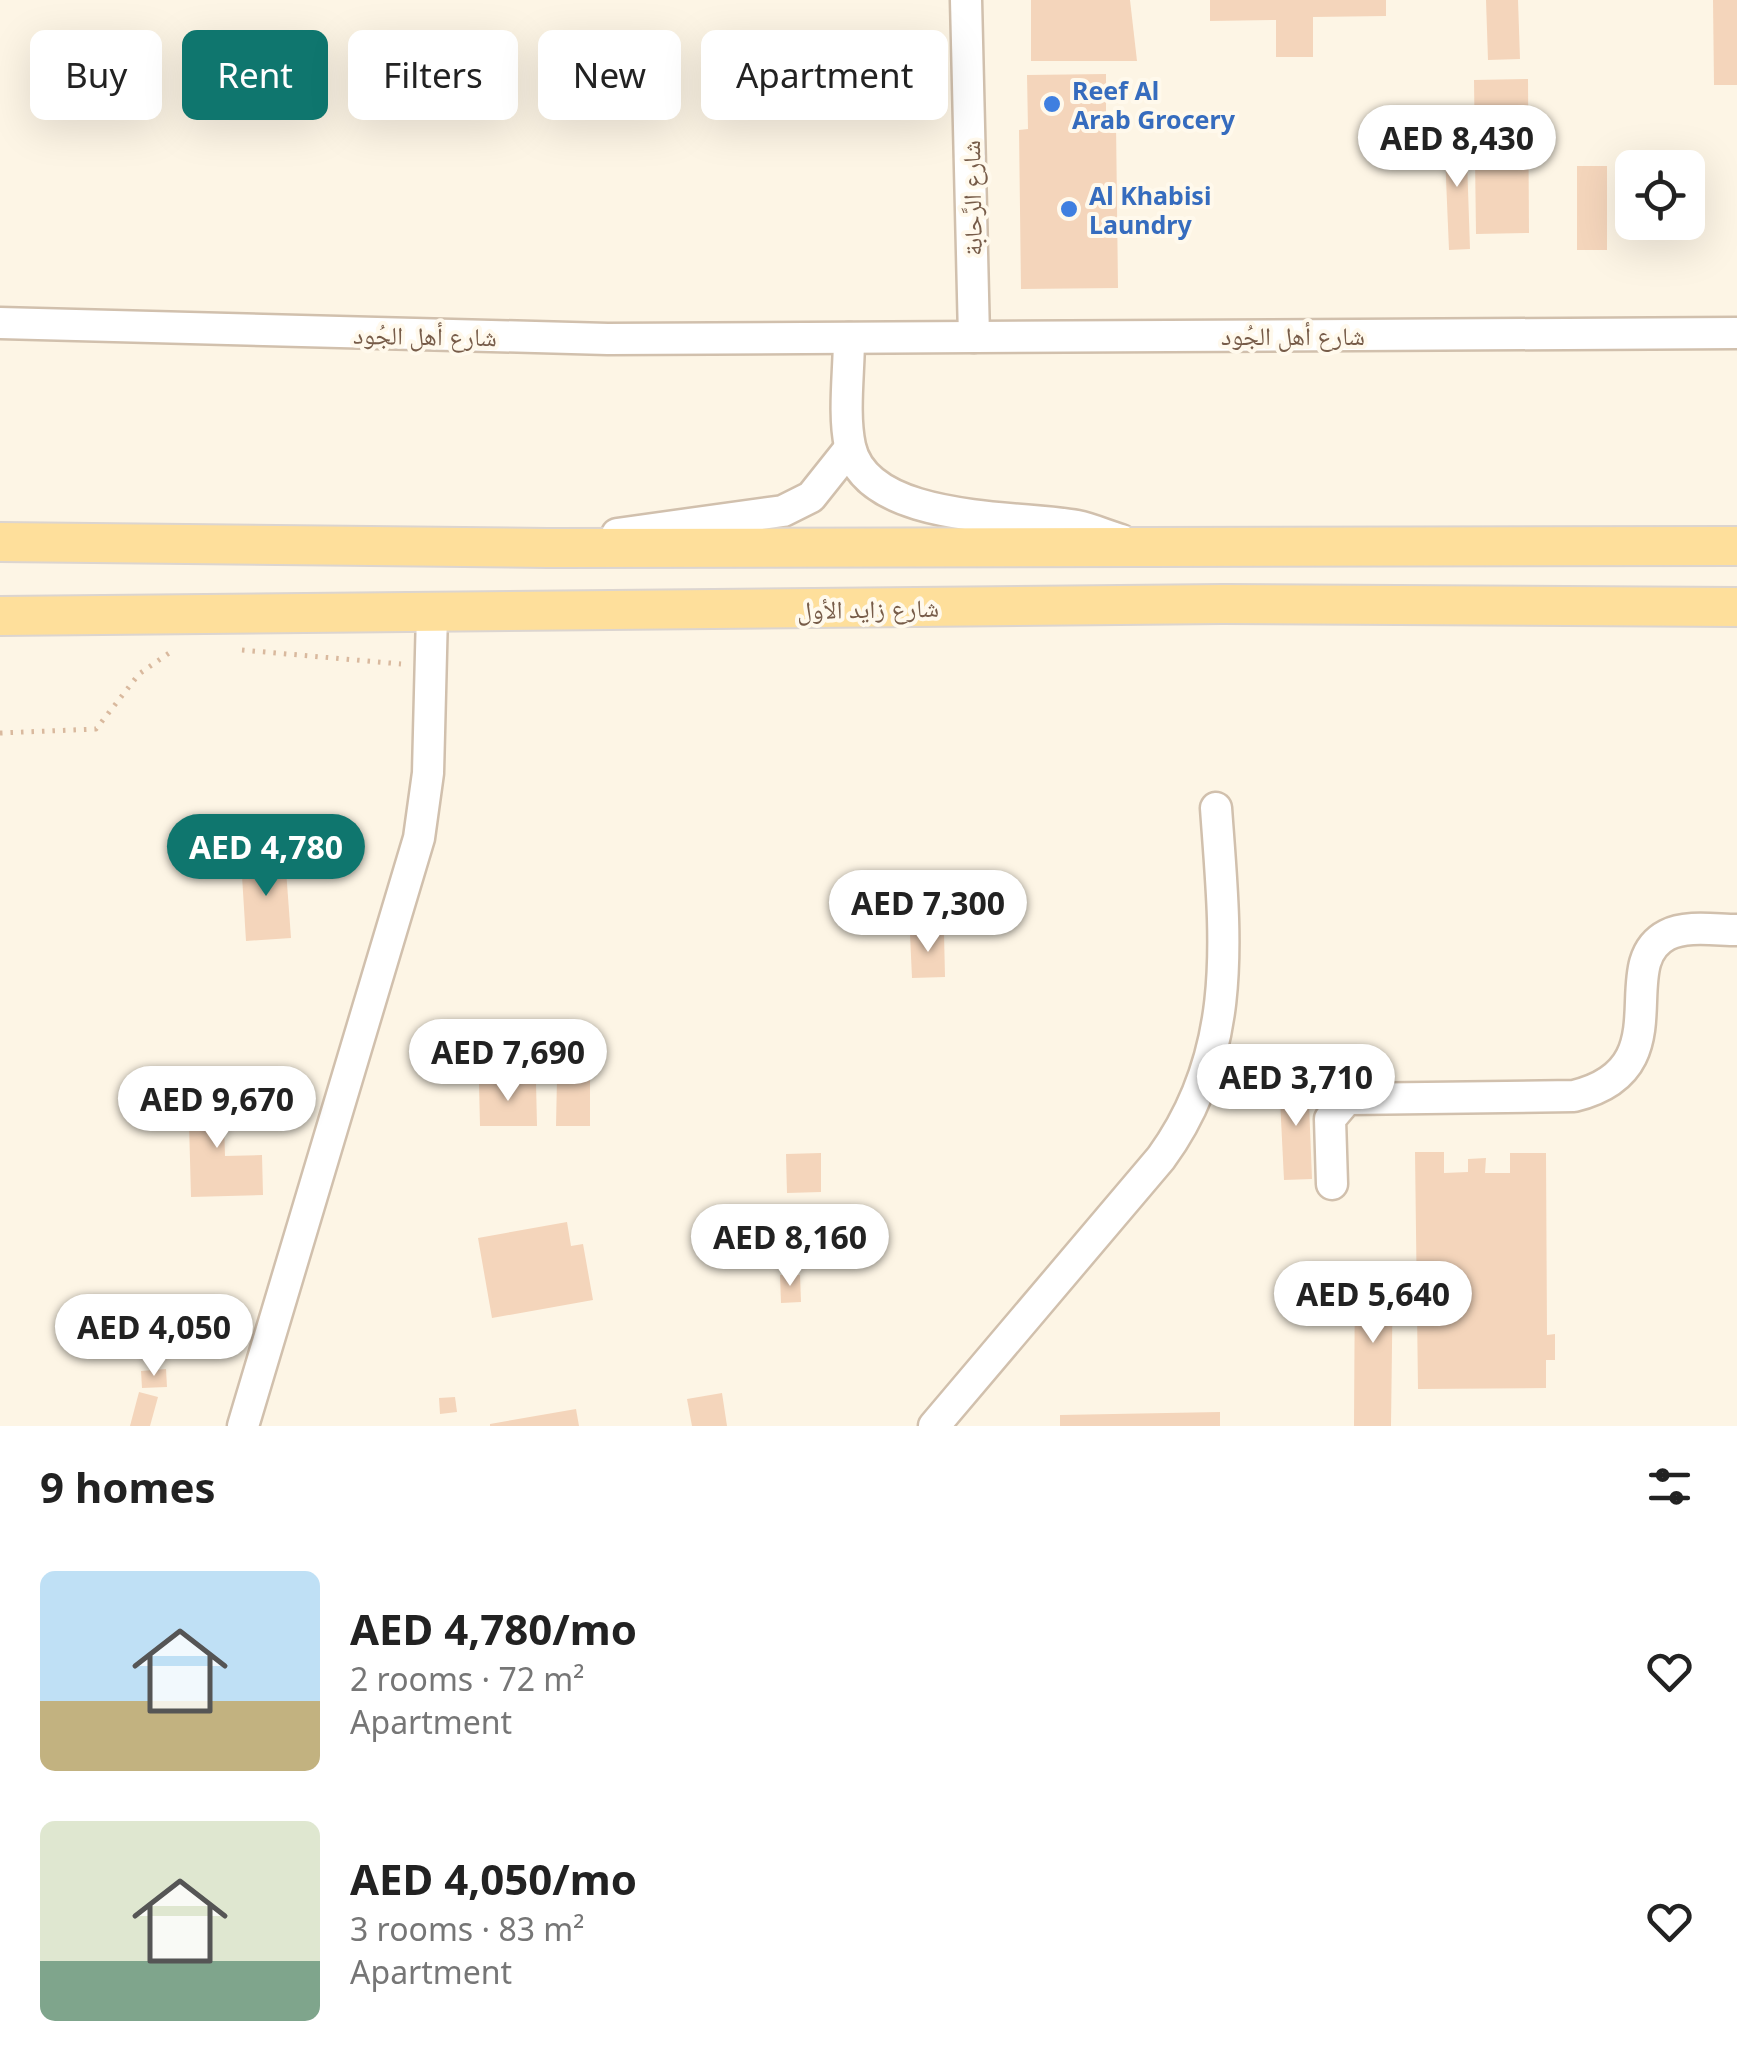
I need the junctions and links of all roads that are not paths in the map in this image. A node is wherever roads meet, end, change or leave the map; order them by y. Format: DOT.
graph roads {
  1 [pos="966,0"];
  2 [pos="0,323"];
  3 [pos="1737,333"];
  4 [pos="974,337"];
  5 [pos="850,338"];
  6 [pos="850,448"];
  7 [pos="0,542"];
  8 [pos="1737,546"];
  9 [pos="548,548"];
  10 [pos="1143,548"];
  11 [pos="1737,607"];
  12 [pos="432,613"];
  13 [pos="0,616"];
  14 [pos="1216,808"];
  15 [pos="1737,930"];
  16 [pos="1332,1184"];
  17 [pos="243,1426"];
  18 [pos="934,1426"];
  1 -- 4 [label="street, شارع الرَّحابة"];
  2 -- 5 [label="street, شارع أهل الجُود"];
  3 -- 4 [label="street, شارع أهل الجُود"];
  4 -- 5 [label="street, شارع أهل الجُود"];
  5 -- 6 [label="street"];
  6 -- 9 [label="street"];
  6 -- 10 [label="street"];
  7 -- 9 [label="main road"];
  8 -- 10 [label="main road"];
  9 -- 10 [label="main road"];
  11 -- 12 [label="main road, شارع زايد الأول"];
  12 -- 13 [label="main road, شارع زايد الأول"];
  12 -- 17 [label="street"];
  14 -- 18 [label="street"];
  15 -- 16 [label="street"];
}
